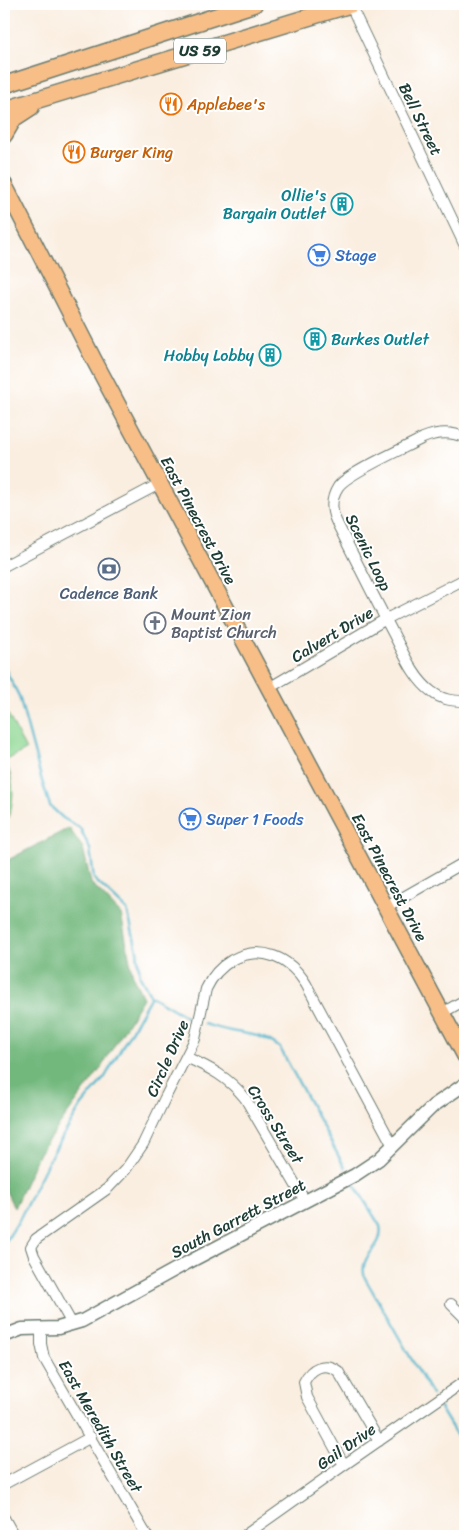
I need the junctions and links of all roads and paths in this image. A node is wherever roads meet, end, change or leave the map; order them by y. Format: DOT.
graph roads {
  1 [pos="254,4"];
  2 [pos="351,4"];
  3 [pos="4,85"];
  4 [pos="50,97"];
  5 [pos="4,110"];
  6 [pos="4,135"];
  7 [pos="5,187"];
  8 [pos="465,246"];
  9 [pos="465,438"];
  10 [pos="160,483"];
  11 [pos="4,566"];
  12 [pos="465,579"];
  13 [pos="386,619"];
  14 [pos="269,688"];
  15 [pos="465,701"];
  16 [pos="465,862"];
  17 [pos="386,907"];
  18 [pos="465,1000"];
  19 [pos="442,1013"];
  20 [pos="465,1056"];
  21 [pos="186,1057"];
  22 [pos="465,1084"];
  23 [pos="393,1146"];
  24 [pos="304,1201"];
  25 [pos="4,1207"];
  26 [pos="4,1218"];
  27 [pos="451,1304"];
  28 [pos="465,1318"];
  29 [pos="72,1324"];
  30 [pos="42,1328"];
  31 [pos="4,1336"];
  32 [pos="465,1381"];
  33 [pos="91,1437"];
  34 [pos="379,1441"];
  35 [pos="344,1465"];
  36 [pos="4,1484"];
  37 [pos="4,1518"];
  38 [pos="14,1536"];
  39 [pos="147,1536"];
  40 [pos="244,1536"];
  1 -- 3 [label="highway, US 59"];
  2 -- 4 [label="highway, US 59"];
  2 -- 8 [label="street, Bell Street"];
  4 -- 5 [label="highway, US 59"];
  4 -- 6 [label="highway"];
  7 -- 10 [label="main road, East Pinecrest Drive"];
  9 -- 13 [label="street, Scenic Loop"];
  10 -- 11 [label="street"];
  10 -- 14 [label="main road, East Pinecrest Drive"];
  12 -- 13 [label="street, Calvert Drive"];
  13 -- 14 [label="street, Calvert Drive"];
  13 -- 15 [label="street, Scenic Loop"];
  14 -- 17 [label="main road, East Pinecrest Drive"];
  16 -- 17 [label="street"];
  17 -- 19 [label="main road, East Pinecrest Drive"];
  18 -- 19 [label="street"];
  19 -- 20 [label="main road, East Pinecrest Drive"];
  21 -- 23 [label="street, Circle Drive"];
  21 -- 24 [label="street, Cross Street"];
  21 -- 29 [label="street, Circle Drive"];
  22 -- 23 [label="street, South Garrett Street"];
  23 -- 24 [label="street, South Garrett Street"];
  24 -- 29 [label="street, South Garrett Street"];
  25 -- 26 [label="street"];
  27 -- 28 [label="street"];
  29 -- 30 [label="street, South Garrett Street"];
  30 -- 31 [label="street, South Garrett Street"];
  30 -- 33 [label="street, East Meredith Street"];
  32 -- 34 [label="street, Gail Drive"];
  33 -- 36 [label="street"];
  33 -- 39 [label="street, East Meredith Street"];
  34 -- 35 [label="street, Gail Drive"];
  34 -- 35 [label="street"];
  35 -- 40 [label="street, Gail Drive"];
  37 -- 38 [label="street"];
}
